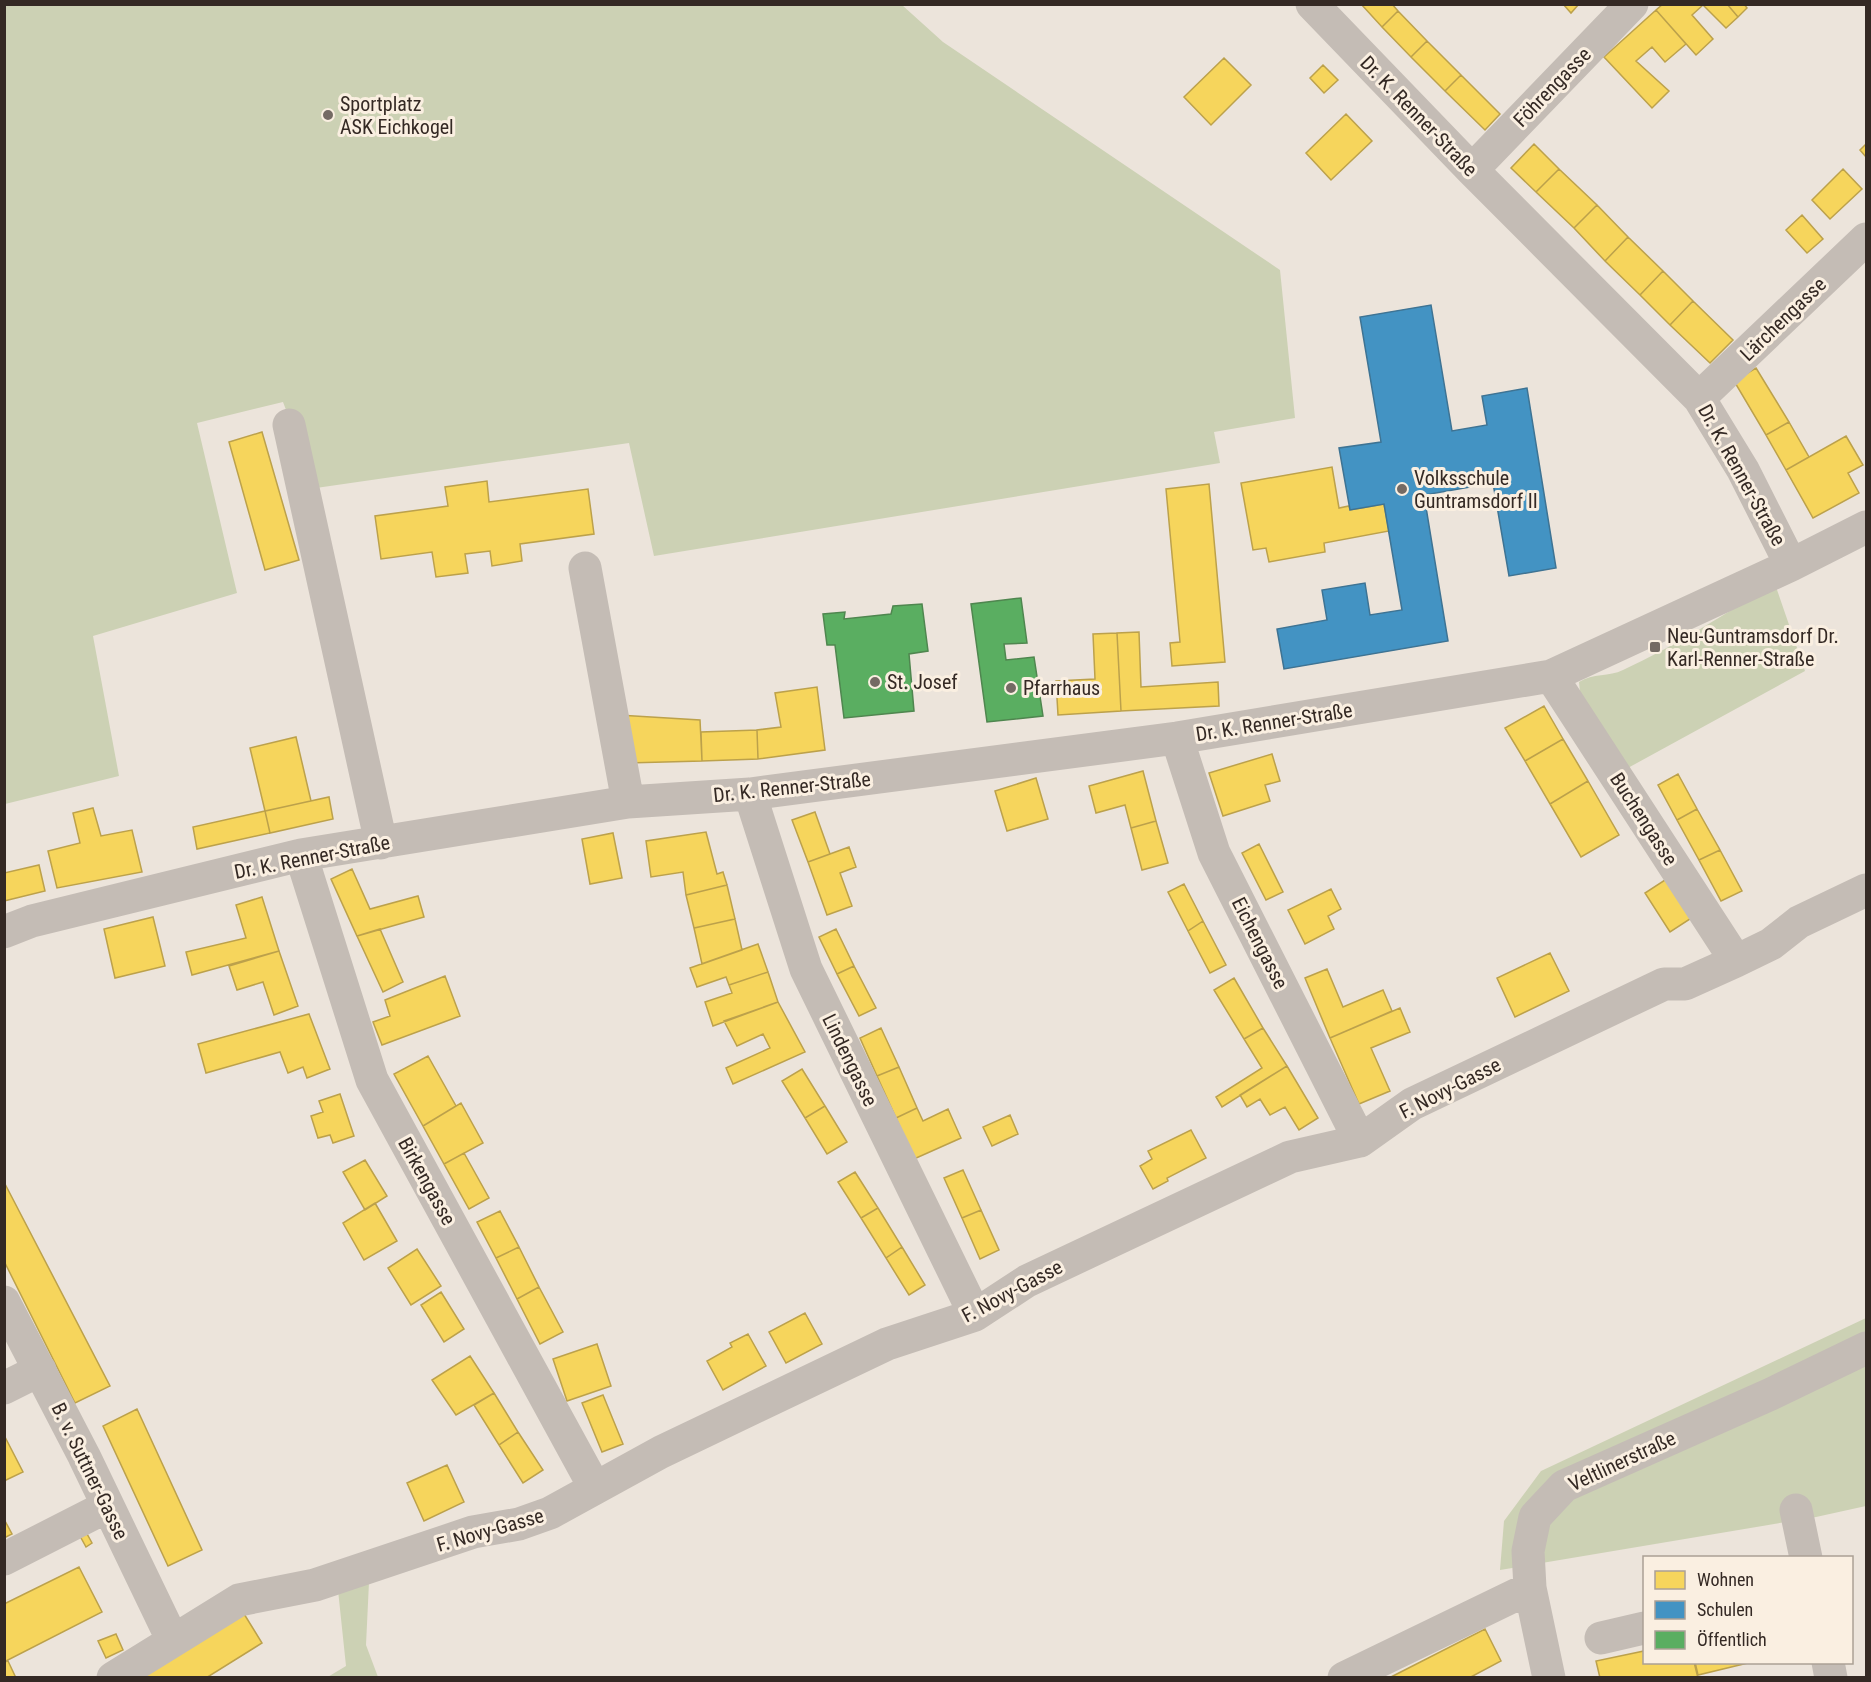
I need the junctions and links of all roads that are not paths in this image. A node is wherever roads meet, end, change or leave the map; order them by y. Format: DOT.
graph roads {
  1 [pos="1312,4"];
  2 [pos="1632,4"];
  3 [pos="1472,170"];
  4 [pos="1866,239"];
  5 [pos="1699,398"];
  6 [pos="289,425"];
  7 [pos="1866,527"];
  8 [pos="1791,565"];
  9 [pos="585,568"];
  10 [pos="1551,676"];
  11 [pos="1177,738"];
  12 [pos="750,795"];
  13 [pos="628,802"];
  14 [pos="381,843"];
  15 [pos="300,855"];
  16 [pos="1866,890"];
  17 [pos="4,932"];
  18 [pos="1736,962"];
  19 [pos="1360,1141"];
  20 [pos="4,1302"];
  21 [pos="975,1315"];
  22 [pos="1866,1348"];
  23 [pos="40,1370"];
  24 [pos="4,1388"];
  25 [pos="595,1488"];
  26 [pos="108,1506"];
  27 [pos="1796,1510"];
  28 [pos="1806,1556"];
  29 [pos="4,1559"];
  30 [pos="1530,1588"];
  31 [pos="1643,1628"];
  32 [pos="1601,1638"];
  33 [pos="173,1641"];
  34 [pos="113,1677"];
  35 [pos="1344,1677"];
  36 [pos="1549,1677"];
  1 -- 3 [label="street, Dr. K. Renner-Straße"];
  2 -- 3 [label="street, Föhrengasse"];
  3 -- 5 [label="street, Dr. K. Renner-Straße"];
  4 -- 5 [label="street, Lärchengasse"];
  5 -- 8 [label="street, Dr. K. Renner-Straße"];
  6 -- 14 [label="street"];
  7 -- 8 [label="street"];
  8 -- 10 [label="street, Dr. K. Renner-Straße"];
  9 -- 13 [label="street"];
  10 -- 11 [label="street, Dr. K. Renner-Straße"];
  10 -- 18 [label="street, Buchengasse"];
  11 -- 12 [label="street, Dr. K. Renner-Straße"];
  11 -- 19 [label="street, Eichengasse"];
  12 -- 13 [label="street, Dr. K. Renner-Straße"];
  12 -- 21 [label="street, Lindengasse"];
  13 -- 14 [label="street, Dr. K. Renner-Straße"];
  14 -- 15 [label="street, Dr. K. Renner-Straße"];
  15 -- 17 [label="street, Dr. K. Renner-Straße"];
  15 -- 25 [label="street, Birkengasse"];
  16 -- 18 [label="street, F. Novy-Gasse"];
  18 -- 19 [label="street, F. Novy-Gasse"];
  19 -- 21 [label="street, F. Novy-Gasse"];
  20 -- 23 [label="street, B. v. Suttner-Gasse"];
  21 -- 25 [label="street, F. Novy-Gasse"];
  22 -- 30 [label="street, Veltlinerstraße"];
  23 -- 24 [label="street"];
  23 -- 26 [label="street, B. v. Suttner-Gasse"];
  25 -- 33 [label="street, F. Novy-Gasse"];
  26 -- 29 [label="street"];
  26 -- 33 [label="street, B. v. Suttner-Gasse"];
  27 -- 28 [label="street"];
  30 -- 35 [label="street"];
  30 -- 36 [label="street, Veltlinerstraße"];
  31 -- 32 [label="street"];
  33 -- 34 [label="street, F. Novy-Gasse"];
}
